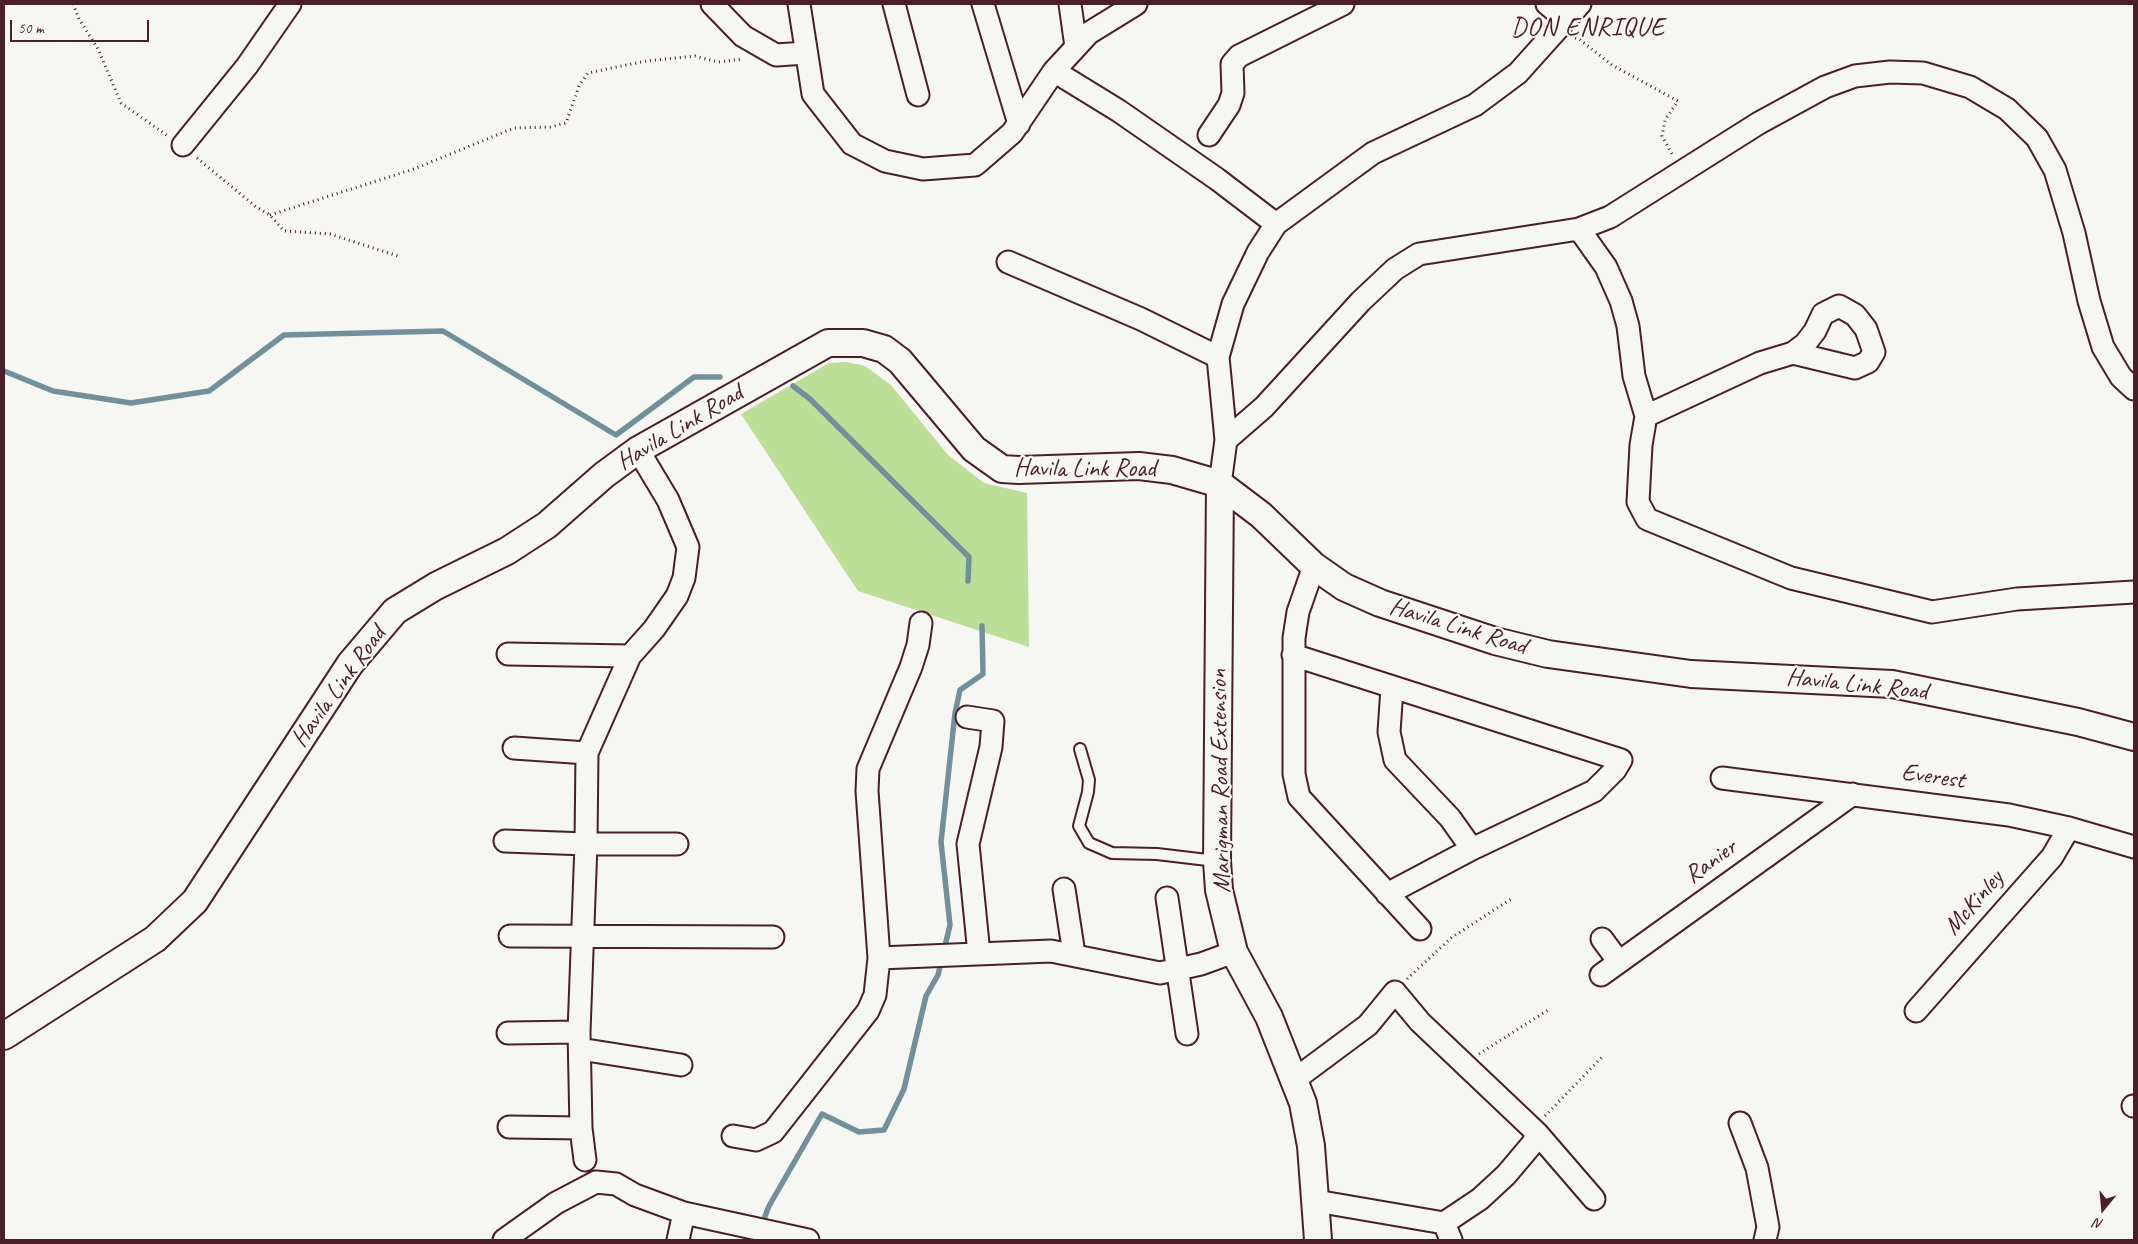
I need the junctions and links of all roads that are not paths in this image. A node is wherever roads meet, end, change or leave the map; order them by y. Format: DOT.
graph roads {
  1 [pos="290,4"];
  2 [pos="712,4"];
  3 [pos="799,4"];
  4 [pos="894,4"];
  5 [pos="983,4"];
  6 [pos="1070,4"];
  7 [pos="1136,4"];
  8 [pos="1343,4"];
  9 [pos="1547,4"];
  10 [pos="1580,4"];
  11 [pos="1559,27"];
  12 [pos="1076,47"];
  13 [pos="806,52"];
  14 [pos="1054,71"];
  15 [pos="918,95"];
  16 [pos="1019,124"];
  17 [pos="1209,135"];
  18 [pos="183,145"];
  19 [pos="1276,224"];
  20 [pos="1578,229"];
  21 [pos="1008,262"];
  22 [pos="1792,353"];
  23 [pos="1218,357"];
  24 [pos="2134,389"];
  25 [pos="1646,416"];
  26 [pos="1226,440"];
  27 [pos="638,450"];
  28 [pos="1220,484"];
  29 [pos="1314,566"];
  30 [pos="2134,592"];
  31 [pos="921,623"];
  32 [pos="508,654"];
  33 [pos="1293,655"];
  34 [pos="630,656"];
  35 [pos="1392,688"];
  36 [pos="967,716"];
  37 [pos="2134,738"];
  38 [pos="514,748"];
  39 [pos="1080,749"];
  40 [pos="587,753"];
  41 [pos="1722,778"];
  42 [pos="1853,794"];
  43 [pos="2069,828"];
  44 [pos="505,841"];
  45 [pos="586,844"];
  46 [pos="677,844"];
  47 [pos="2134,848"];
  48 [pos="1472,849"];
  49 [pos="1217,861"];
  50 [pos="1064,889"];
  51 [pos="1388,894"];
  52 [pos="1167,898"];
  53 [pos="1420,929"];
  54 [pos="510,936"];
  55 [pos="773,937"];
  56 [pos="583,938"];
  57 [pos="1602,939"];
  58 [pos="1234,952"];
  59 [pos="979,954"];
  60 [pos="1074,954"];
  61 [pos="879,958"];
  62 [pos="1619,962"];
  63 [pos="1177,971"];
  64 [pos="1601,975"];
  65 [pos="1916,1011"];
  66 [pos="508,1033"];
  67 [pos="1187,1034"];
  68 [pos="4,1036"];
  69 [pos="579,1040"];
  70 [pos="681,1065"];
  71 [pos="1294,1080"];
  72 [pos="1740,1123"];
  73 [pos="509,1127"];
  74 [pos="581,1128"];
  75 [pos="1535,1131"];
  76 [pos="733,1136"];
  77 [pos="585,1160"];
  78 [pos="1594,1200"];
  79 [pos="1316,1201"];
  80 [pos="684,1212"];
  81 [pos="1448,1232"];
  82 [pos="504,1240"];
  83 [pos="678,1240"];
  84 [pos="808,1240"];
  85 [pos="1318,1240"];
  86 [pos="1765,1240"];
  1 -- 18 [label="street"];
  2 -- 13 [label="street"];
  3 -- 13 [label="street"];
  4 -- 15 [label="street"];
  5 -- 16 [label="street"];
  6 -- 12 [label="street"];
  7 -- 12 [label="street"];
  8 -- 17 [label="street"];
  9 -- 11 [label="street"];
  10 -- 11 [label="street"];
  11 -- 19 [label="street"];
  12 -- 14 [label="street"];
  13 -- 16 [label="street"];
  14 -- 16 [label="street"];
  14 -- 19 [label="street"];
  19 -- 23 [label="street"];
  20 -- 24 [label="street"];
  20 -- 25 [label="street"];
  20 -- 26 [label="street"];
  21 -- 23 [label="street"];
  22 -- 25 [label="street"];
  23 -- 26 [label="street"];
  25 -- 30 [label="street"];
  26 -- 28 [label="street"];
  27 -- 28 [label="street, Havila Link Road"];
  27 -- 34 [label="street"];
  27 -- 68 [label="street, Havila Link Road"];
  28 -- 29 [label="street, Havila Link Road"];
  28 -- 49 [label="street, Marigman Road Extension"];
  29 -- 33 [label="street"];
  29 -- 37 [label="street, Havila Link Road"];
  31 -- 61 [label="street"];
  32 -- 34 [label="street"];
  33 -- 35 [label="street"];
  33 -- 51 [label="street"];
  34 -- 40 [label="street"];
  35 -- 48 [label="street"];
  35 -- 48 [label="street"];
  36 -- 59 [label="street"];
  38 -- 40 [label="street"];
  39 -- 49 [label="lane"];
  40 -- 45 [label="street"];
  41 -- 42 [label="street, Everest"];
  42 -- 43 [label="street, Everest"];
  42 -- 62 [label="street, Ranier"];
  43 -- 47 [label="street, Everest"];
  43 -- 65 [label="street, McKinley"];
  44 -- 45 [label="street"];
  45 -- 46 [label="street"];
  45 -- 56 [label="street"];
  48 -- 51 [label="street"];
  49 -- 58 [label="street, Marigman Road Extension"];
  50 -- 60 [label="street"];
  51 -- 53 [label="street"];
  52 -- 63 [label="street"];
  54 -- 56 [label="street"];
  55 -- 56 [label="street"];
  56 -- 69 [label="street"];
  57 -- 62 [label="street"];
  58 -- 63 [label="street"];
  58 -- 71 [label="street, Marigman Road Extension"];
  59 -- 60 [label="street"];
  59 -- 61 [label="street"];
  60 -- 63 [label="street"];
  61 -- 76 [label="street"];
  62 -- 64 [label="street, Ranier"];
  63 -- 67 [label="street"];
  66 -- 69 [label="street"];
  69 -- 70 [label="street"];
  69 -- 74 [label="street"];
  71 -- 75 [label="street"];
  71 -- 79 [label="street, Marigman Road Extension"];
  72 -- 86 [label="street"];
  73 -- 74 [label="street"];
  74 -- 77 [label="street"];
  75 -- 78 [label="street"];
  75 -- 81 [label="street"];
  79 -- 81 [label="street"];
  79 -- 85 [label="street, Marigman Road Extension"];
  80 -- 82 [label="street"];
  80 -- 83 [label="street"];
  80 -- 84 [label="street"];
}
